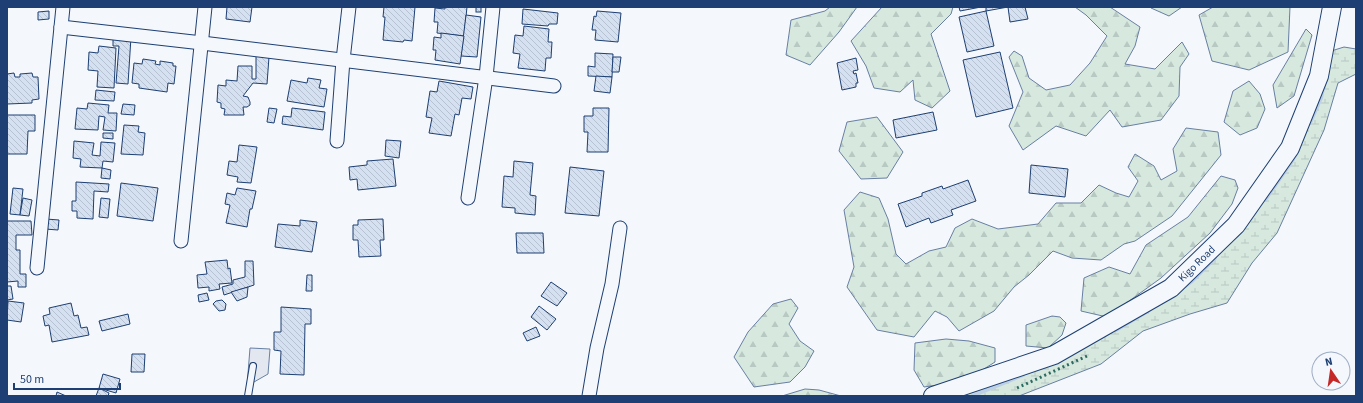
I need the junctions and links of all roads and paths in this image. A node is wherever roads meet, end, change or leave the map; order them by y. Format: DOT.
graph roads {
  1 [pos="63,7"];
  2 [pos="205,7"];
  3 [pos="349,7"];
  4 [pos="493,7"];
  5 [pos="1332,7"];
  6 [pos="60,27"];
  7 [pos="202,43"];
  8 [pos="343,60"];
  9 [pos="486,77"];
  10 [pos="554,86"];
  11 [pos="337,141"];
  12 [pos="468,198"];
  13 [pos="620,228"];
  14 [pos="181,241"];
  15 [pos="37,268"];
  16 [pos="253,366"];
  17 [pos="248,396"];
  18 [pos="589,396"];
  19 [pos="933,396"];
  1 -- 6 [label="street"];
  2 -- 7 [label="street"];
  3 -- 8 [label="street"];
  4 -- 9 [label="street"];
  5 -- 19 [label="street, Kigo Road"];
  6 -- 7 [label="street"];
  6 -- 15 [label="street"];
  7 -- 8 [label="street"];
  7 -- 14 [label="street"];
  8 -- 9 [label="street"];
  8 -- 11 [label="street"];
  9 -- 10 [label="street"];
  9 -- 12 [label="street"];
  13 -- 18 [label="street"];
  16 -- 17 [label="lane"];
}
